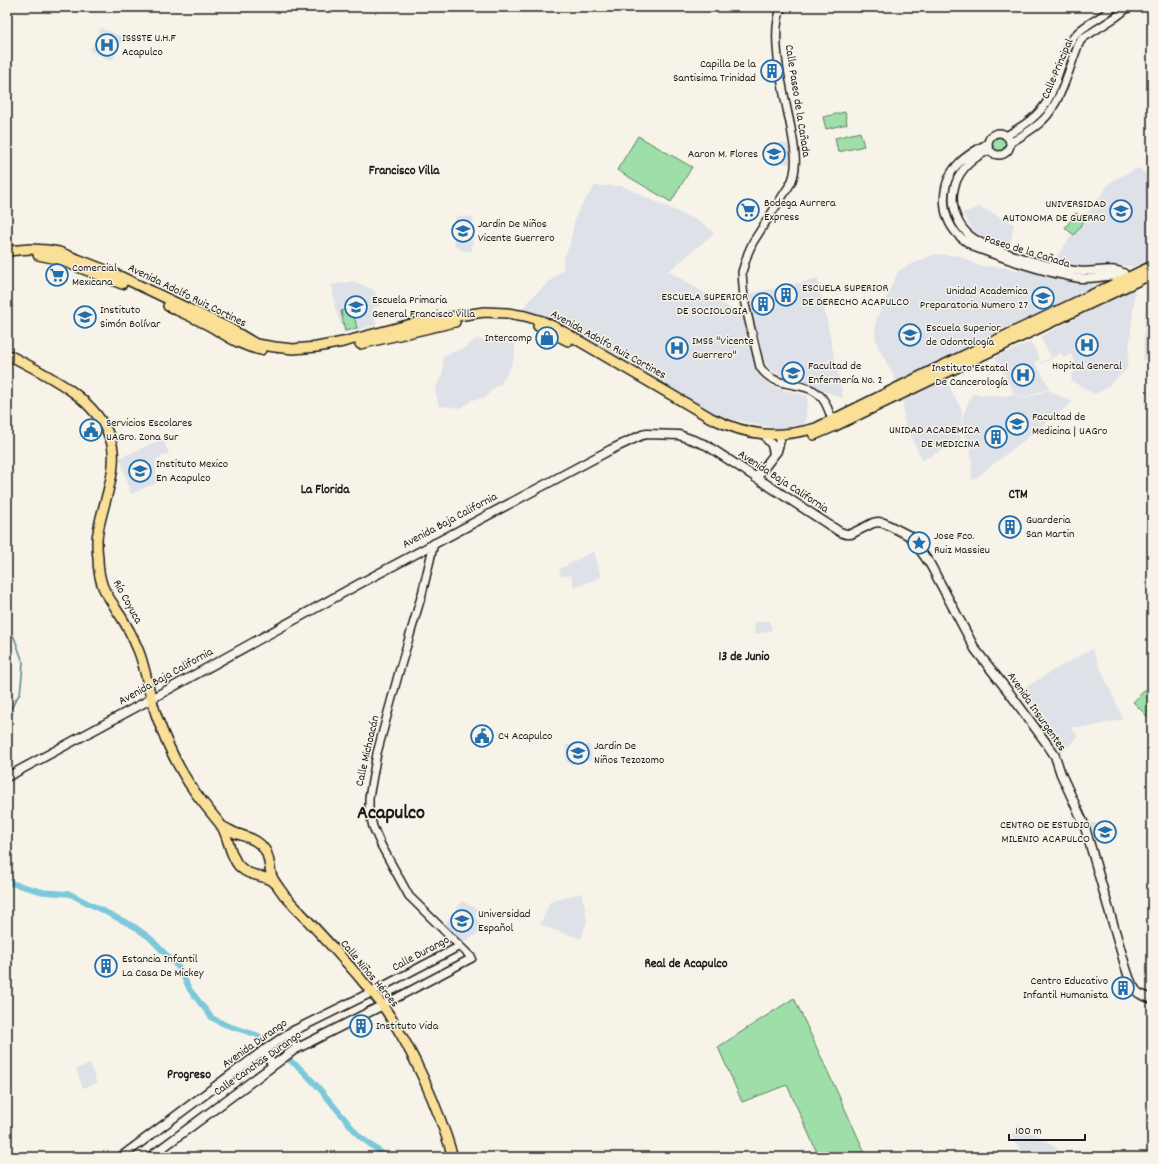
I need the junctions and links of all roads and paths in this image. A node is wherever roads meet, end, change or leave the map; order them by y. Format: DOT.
graph roads {
  1 [pos="782,7"];
  2 [pos="1114,7"];
  3 [pos="1129,7"];
  4 [pos="1090,24"];
  5 [pos="1095,30"];
  6 [pos="1008,139"];
  7 [pos="989,147"];
  8 [pos="7,251"];
  9 [pos="7,257"];
  10 [pos="1152,266"];
  11 [pos="1152,274"];
  12 [pos="1126,279"];
  13 [pos="449,320"];
  14 [pos="7,354"];
  15 [pos="969,358"];
  16 [pos="833,424"];
  17 [pos="779,437"];
  18 [pos="767,439"];
  19 [pos="774,454"];
  20 [pos="756,478"];
  21 [pos="910,536"];
  22 [pos="434,544"];
  23 [pos="151,699"];
  24 [pos="7,777"];
  25 [pos="222,826"];
  26 [pos="235,833"];
  27 [pos="228,840"];
  28 [pos="267,874"];
  29 [pos="460,946"];
  30 [pos="472,958"];
  31 [pos="372,992"];
  32 [pos="1152,999"];
  33 [pos="383,1005"];
  34 [pos="286,1035"];
  35 [pos="266,1048"];
  36 [pos="296,1048"];
  37 [pos="273,1065"];
  38 [pos="121,1157"];
  39 [pos="150,1157"];
  40 [pos="453,1157"];
  1 -- 16 [label="street, Calle Paseo de la Cañada"];
  2 -- 4 [label="street, Calle Principal"];
  3 -- 5 [label="street, Calle Principal"];
  4 -- 5 [label="street"];
  4 -- 6 [label="street, Calle Principal"];
  5 -- 6 [label="street, Calle Principal"];
  6 -- 7 [label="street"];
  6 -- 7 [label="street"];
  7 -- 12 [label="street, Paseo de la Cañada"];
  8 -- 13 [label="main road, Avenida Adolfo Ruiz Cortines"];
  9 -- 13 [label="main road, Avenida Adolfo Ruiz Cortines"];
  10 -- 12 [label="main road, Avenida Adolfo Ruiz Cortines"];
  11 -- 15 [label="main road, Avenida Adolfo Ruiz Cortines"];
  12 -- 15 [label="main road, Avenida Adolfo Ruiz Cortines"];
  13 -- 17 [label="main road, Avenida Adolfo Ruiz Cortines"];
  13 -- 18 [label="main road, Avenida Adolfo Ruiz Cortines"];
  14 -- 23 [label="main road, Río Coyuca"];
  15 -- 16 [label="main road, Avenida Adolfo Ruiz Cortines"];
  16 -- 17 [label="main road, Avenida Adolfo Ruiz Cortines"];
  17 -- 18 [label="main road, Avenida Adolfo Ruiz Cortines"];
  17 -- 19 [label="main road"];
  18 -- 19 [label="main road"];
  19 -- 20 [label="main road"];
  20 -- 21 [label="main road, Avenida Baja California"];
  20 -- 22 [label="main road, Avenida Baja California"];
  21 -- 32 [label="main road, Avenida Insurgentes"];
  22 -- 23 [label="main road, Avenida Baja California"];
  22 -- 29 [label="street, Calle Michoacán"];
  23 -- 24 [label="main road, Avenida Baja California"];
  23 -- 25 [label="main road, Río Coyuca"];
  25 -- 26 [label="main road, Río Coyuca"];
  25 -- 27 [label="main road, Río Coyuca"];
  26 -- 27 [label="main road"];
  26 -- 28 [label="main road, Calle Niños Héroes"];
  27 -- 28 [label="main road"];
  28 -- 31 [label="main road, Calle Niños Héroes"];
  29 -- 30 [label="street, Calle Michoacán"];
  29 -- 31 [label="street, Calle Durango"];
  30 -- 33 [label="street, Calle Canchas Durango"];
  31 -- 33 [label="main road, Calle Niños Héroes"];
  31 -- 34 [label="main road, Avenida Durango"];
  33 -- 36 [label="main road, Calle Canchas Durango"];
  33 -- 40 [label="main road, Calle Niños Héroes"];
  34 -- 35 [label="main road, Avenida Durango"];
  34 -- 36 [label="main road"];
  35 -- 37 [label="main road"];
  35 -- 38 [label="main road, Avenida Durango"];
  36 -- 37 [label="main road, Calle Canchas Durango"];
  37 -- 39 [label="main road, Calle Canchas Durango"];
}
